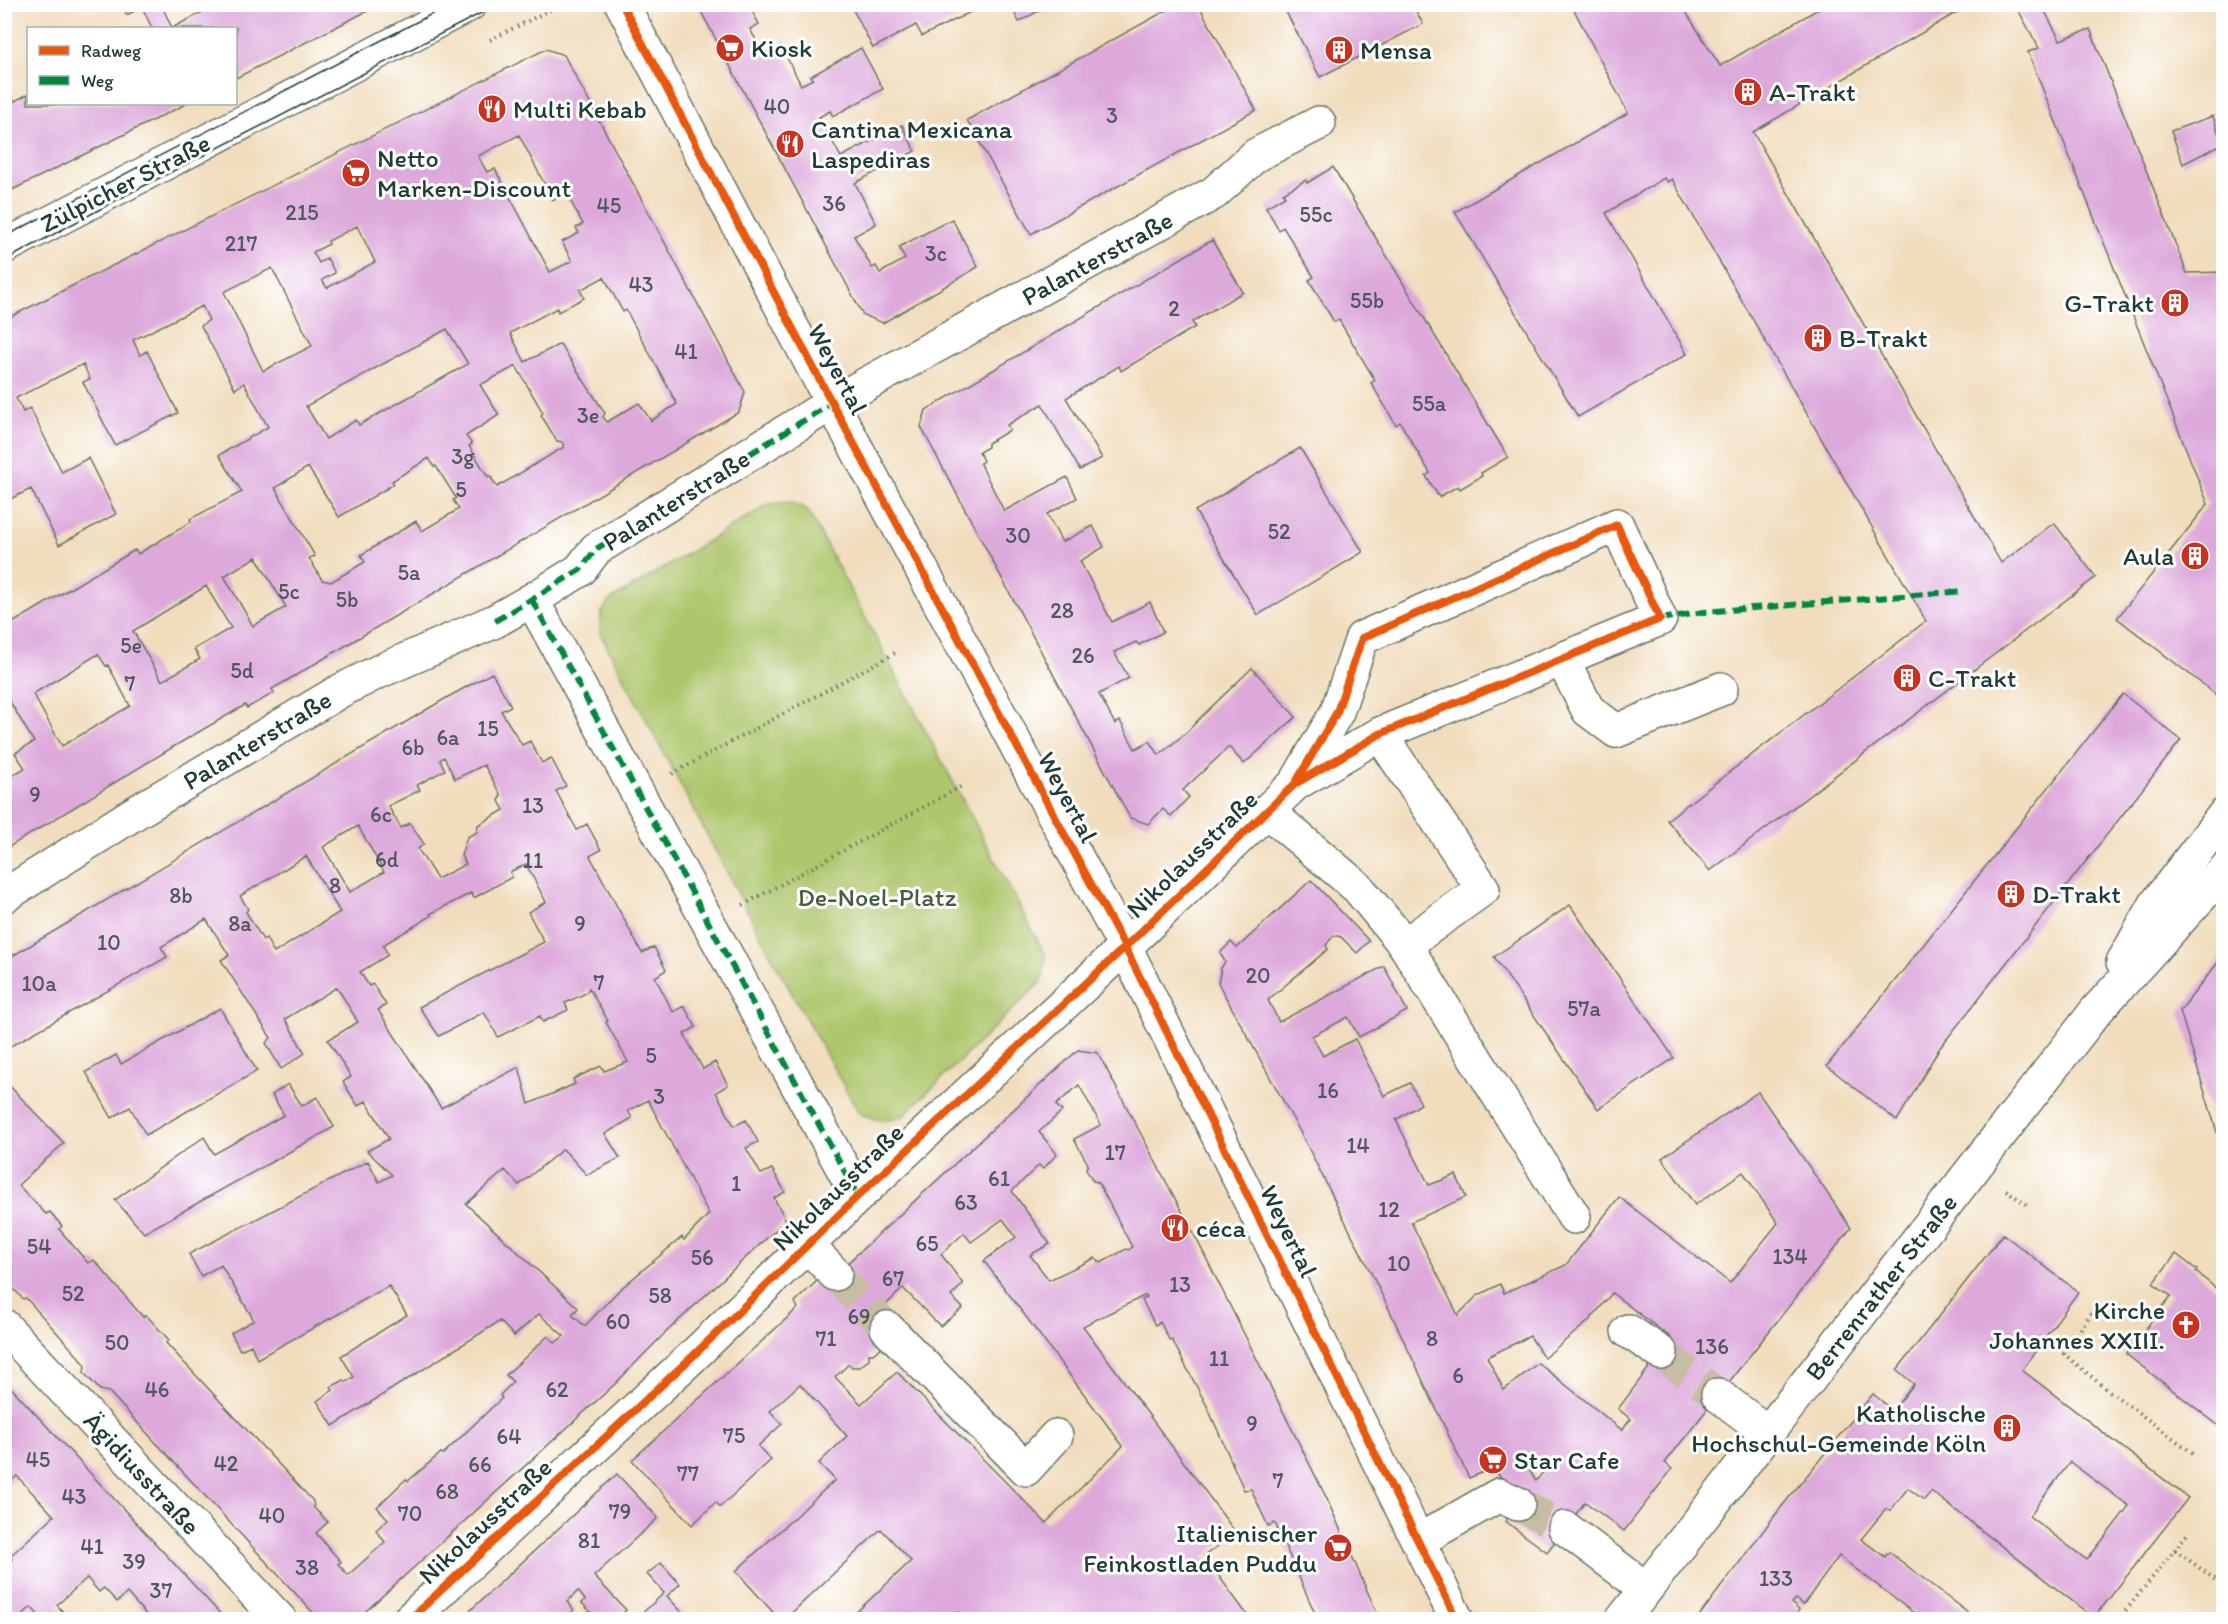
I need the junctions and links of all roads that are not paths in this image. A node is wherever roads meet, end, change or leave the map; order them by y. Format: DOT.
graph roads {
  1 [pos="470,4"];
  2 [pos="622,4"];
  3 [pos="1319,123"];
  4 [pos="4,246"];
  5 [pos="832,403"];
  6 [pos="532,600"];
  7 [pos="1562,659"];
  8 [pos="1721,689"];
  9 [pos="1380,734"];
  10 [pos="1294,784"];
  11 [pos="1267,811"];
  12 [pos="2223,815"];
  13 [pos="2223,871"];
  14 [pos="4,896"];
  15 [pos="1405,945"];
  16 [pos="1125,947"];
  17 [pos="2096,1011"];
  18 [pos="858,1196"];
  19 [pos="1574,1217"];
  20 [pos="807,1245"];
  21 [pos="835,1274"];
  22 [pos="4,1326"];
  23 [pos="888,1328"];
  24 [pos="1628,1331"];
  25 [pos="1661,1353"];
  26 [pos="1718,1395"];
  27 [pos="1767,1432"];
  28 [pos="1056,1436"];
  29 [pos="1518,1504"];
  30 [pos="1565,1528"];
  31 [pos="1418,1541"];
  32 [pos="1646,1589"];
  33 [pos="279,1620"];
  34 [pos="409,1620"];
  35 [pos="1457,1620"];
  36 [pos="1622,1620"];
  1 -- 4 [label="street, Zülpicher Straße"];
  2 -- 5 [label="street, Weyertal"];
  3 -- 5 [label="street, Palanterstraße"];
  5 -- 6 [label="street, Palanterstraße"];
  5 -- 16 [label="street, Weyertal"];
  6 -- 14 [label="street, Palanterstraße"];
  6 -- 18 [label="street"];
  7 -- 8 [label="street"];
  7 -- 9 [label="street, Nikolausstraße"];
  7 -- 10 [label="street, Nikolausstraße"];
  9 -- 10 [label="street, Nikolausstraße"];
  9 -- 15 [label="street"];
  10 -- 11 [label="street, Nikolausstraße"];
  11 -- 15 [label="street"];
  11 -- 16 [label="street, Nikolausstraße"];
  12 -- 17 [label="street, Berrenrather Straße"];
  13 -- 17 [label="street, Berrenrather Straße"];
  15 -- 19 [label="street"];
  16 -- 18 [label="street, Nikolausstraße"];
  16 -- 31 [label="street, Weyertal"];
  17 -- 27 [label="street, Berrenrather Straße"];
  18 -- 20 [label="street, Nikolausstraße"];
  20 -- 21 [label="street"];
  20 -- 34 [label="street, Nikolausstraße"];
  22 -- 33 [label="street, Ägidiusstraße"];
  23 -- 28 [label="street"];
  24 -- 25 [label="street"];
  26 -- 27 [label="street"];
  27 -- 32 [label="street, Berrenrather Straße"];
  29 -- 31 [label="street"];
  30 -- 32 [label="street"];
  31 -- 35 [label="street, Weyertal"];
  32 -- 36 [label="street, Berrenrather Straße"];
}
